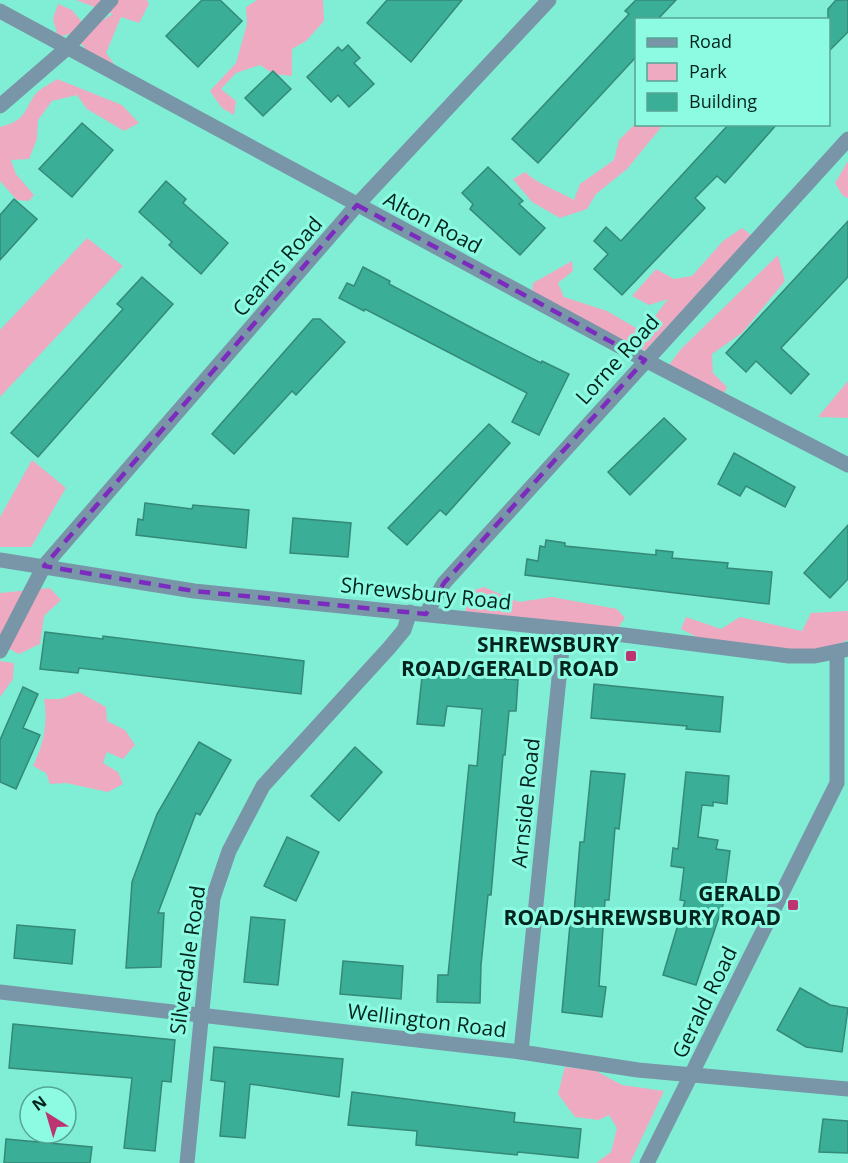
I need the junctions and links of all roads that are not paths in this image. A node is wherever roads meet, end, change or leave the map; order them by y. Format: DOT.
graph roads {
  1 [pos="111,0"];
  2 [pos="549,0"];
  3 [pos="0,11"];
  4 [pos="67,48"];
  5 [pos="0,106"];
  6 [pos="848,139"];
  7 [pos="357,206"];
  8 [pos="645,360"];
  9 [pos="848,465"];
  10 [pos="0,560"];
  11 [pos="44,566"];
  12 [pos="418,613"];
  13 [pos="564,629"];
  14 [pos="842,650"];
  15 [pos="0,651"];
  16 [pos="0,992"];
  17 [pos="200,1015"];
  18 [pos="521,1052"];
  19 [pos="692,1074"];
  20 [pos="848,1089"];
  21 [pos="187,1163"];
  22 [pos="647,1163"];
  1 -- 4 [label="street"];
  2 -- 7 [label="street, Cearns Road"];
  3 -- 4 [label="street, Alton Road"];
  4 -- 5 [label="street"];
  4 -- 7 [label="street, Alton Road"];
  6 -- 8 [label="street, Lorne Road"];
  7 -- 8 [label="street, Alton Road"];
  7 -- 11 [label="street, Cearns Road"];
  8 -- 9 [label="street, Alton Road"];
  8 -- 12 [label="street, Lorne Road"];
  10 -- 11 [label="street, Shrewsbury Road"];
  11 -- 12 [label="street, Shrewsbury Road"];
  11 -- 15 [label="street, Cearns Road"];
  12 -- 13 [label="street, Shrewsbury Road"];
  12 -- 17 [label="street, Silverdale Road"];
  13 -- 14 [label="street, Shrewsbury Road"];
  13 -- 18 [label="street, Arnside Road"];
  14 -- 19 [label="street, Gerald Road"];
  16 -- 17 [label="street, Wellington Road"];
  17 -- 18 [label="street, Wellington Road"];
  17 -- 21 [label="street, Silverdale Road"];
  18 -- 19 [label="street, Wellington Road"];
  19 -- 20 [label="street, Wellington Road"];
  19 -- 22 [label="street, Gerald Road"];
}
